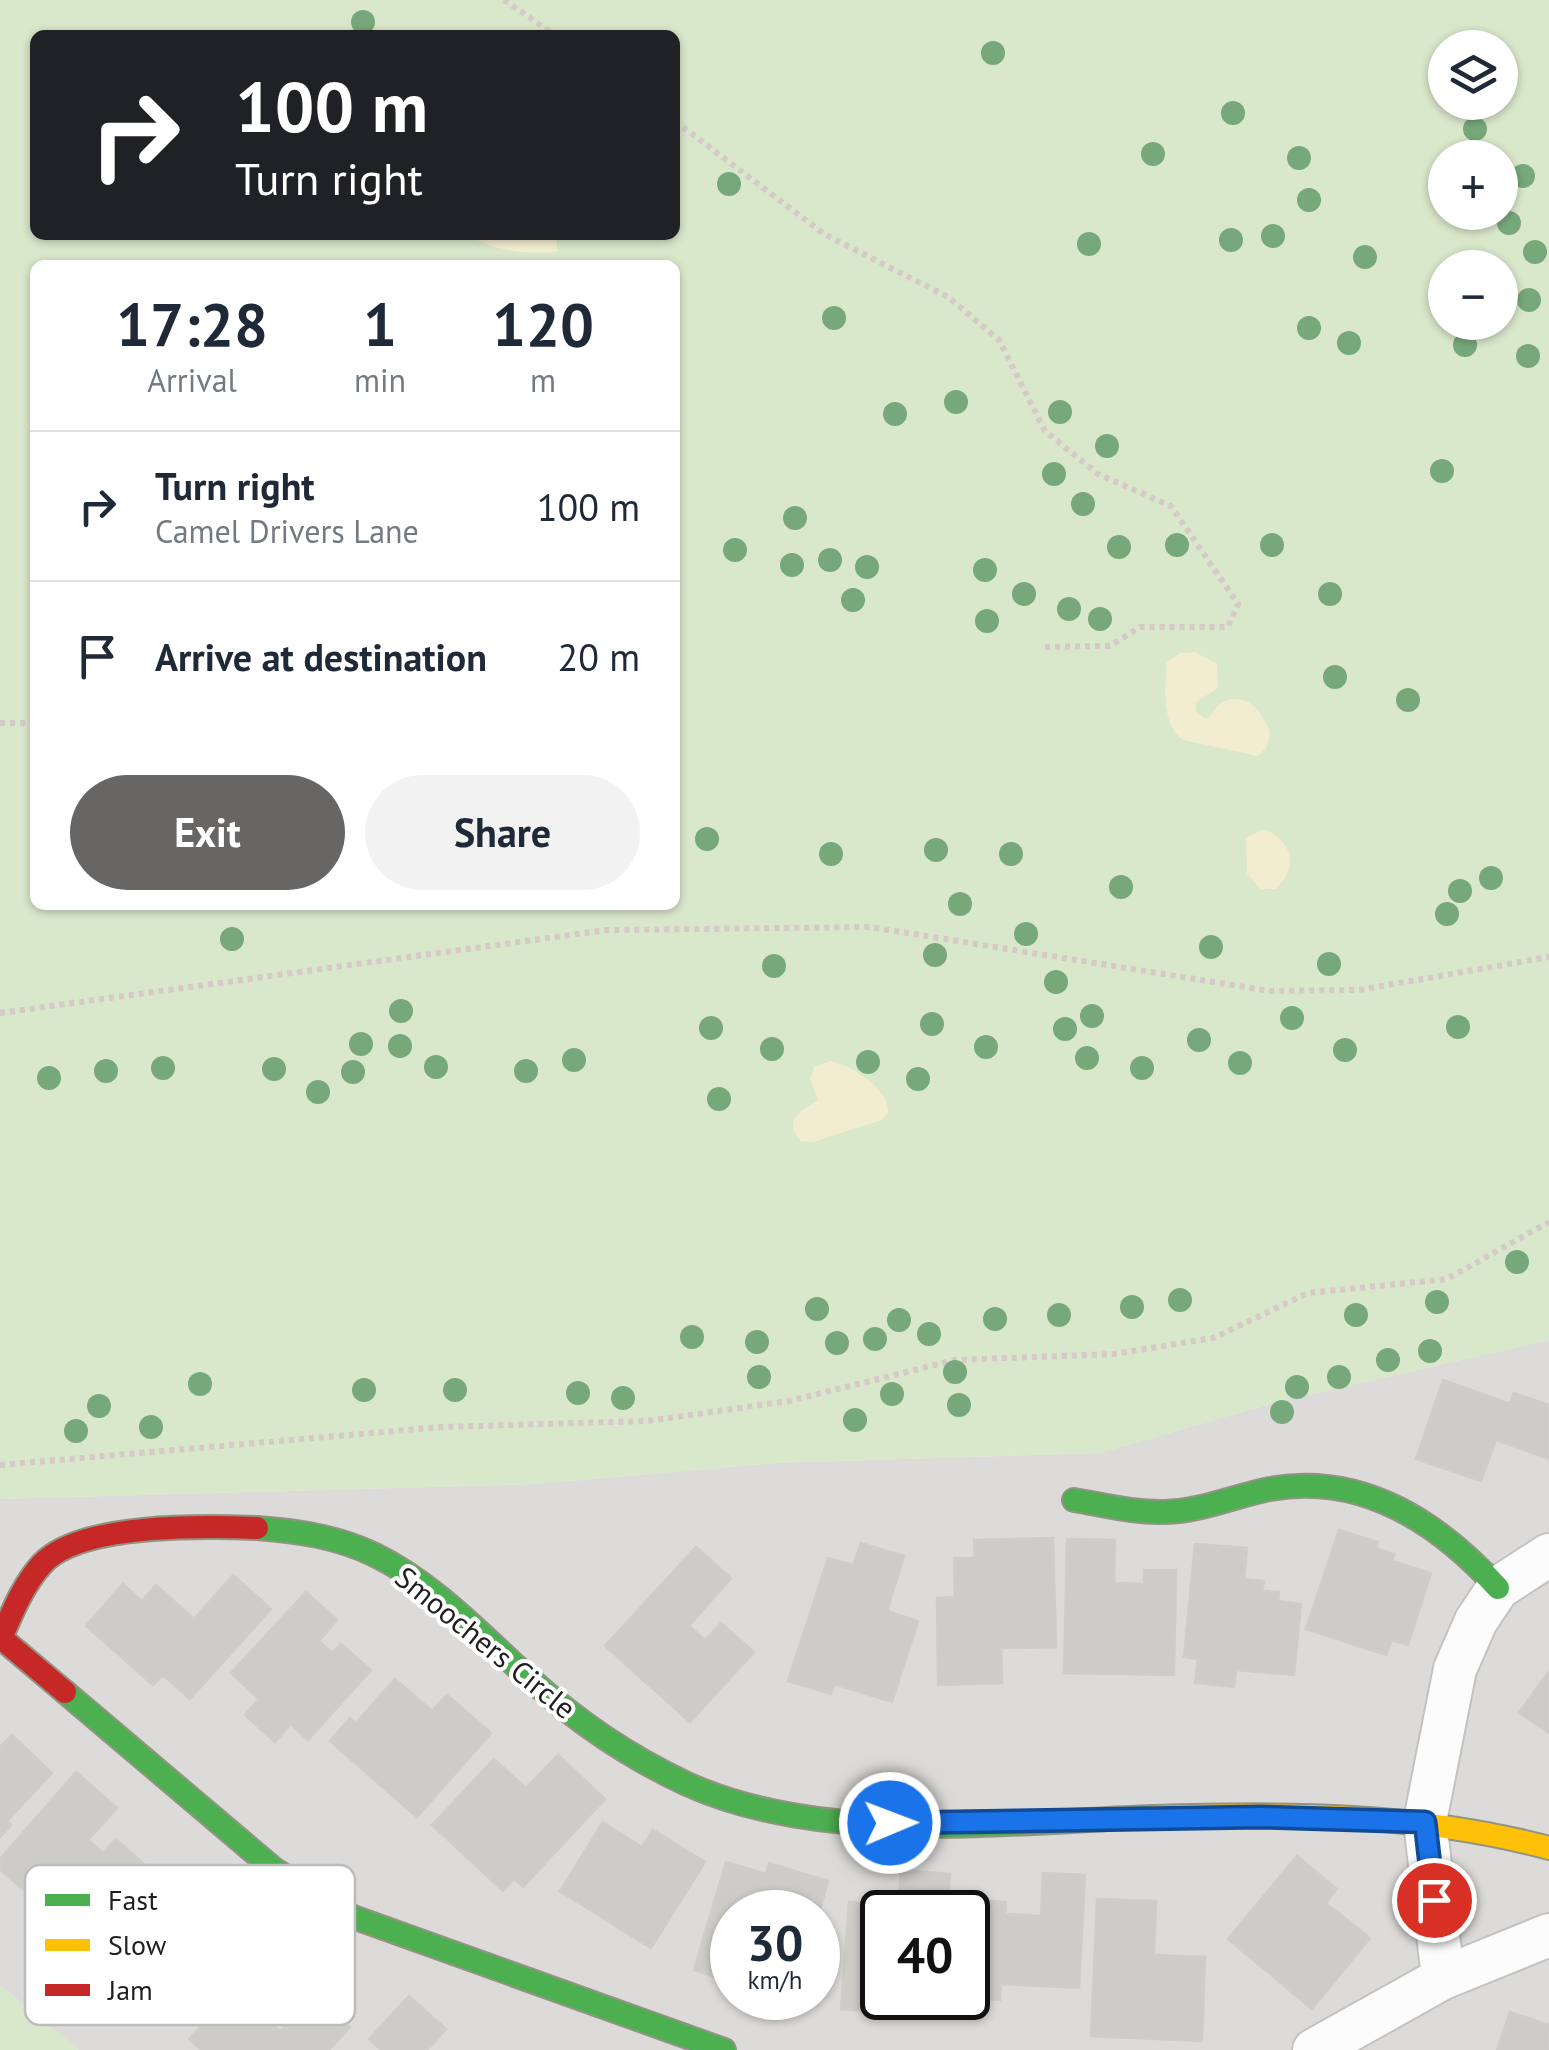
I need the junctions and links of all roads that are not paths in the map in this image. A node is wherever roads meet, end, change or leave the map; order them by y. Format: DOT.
graph roads {
  1 [pos="1074,1500"];
  2 [pos="1549,1555"];
  3 [pos="1498,1588"];
  4 [pos="1425,1822"];
  5 [pos="1549,1848"];
  6 [pos="269,1865"];
  7 [pos="355,1917"];
  8 [pos="1549,1935"];
  9 [pos="1443,1978"];
  10 [pos="724,2050"];
  11 [pos="1314,2050"];
  1 -- 3 [label="street"];
  2 -- 3 [label="street"];
  3 -- 4 [label="street"];
  4 -- 5 [label="street, Smoochers Circle"];
  4 -- 6 [label="street, Smoochers Circle"];
  4 -- 9 [label="street"];
  7 -- 10 [label="street, Smoochers Circle"];
  8 -- 9 [label="street"];
  9 -- 11 [label="street"];
}
